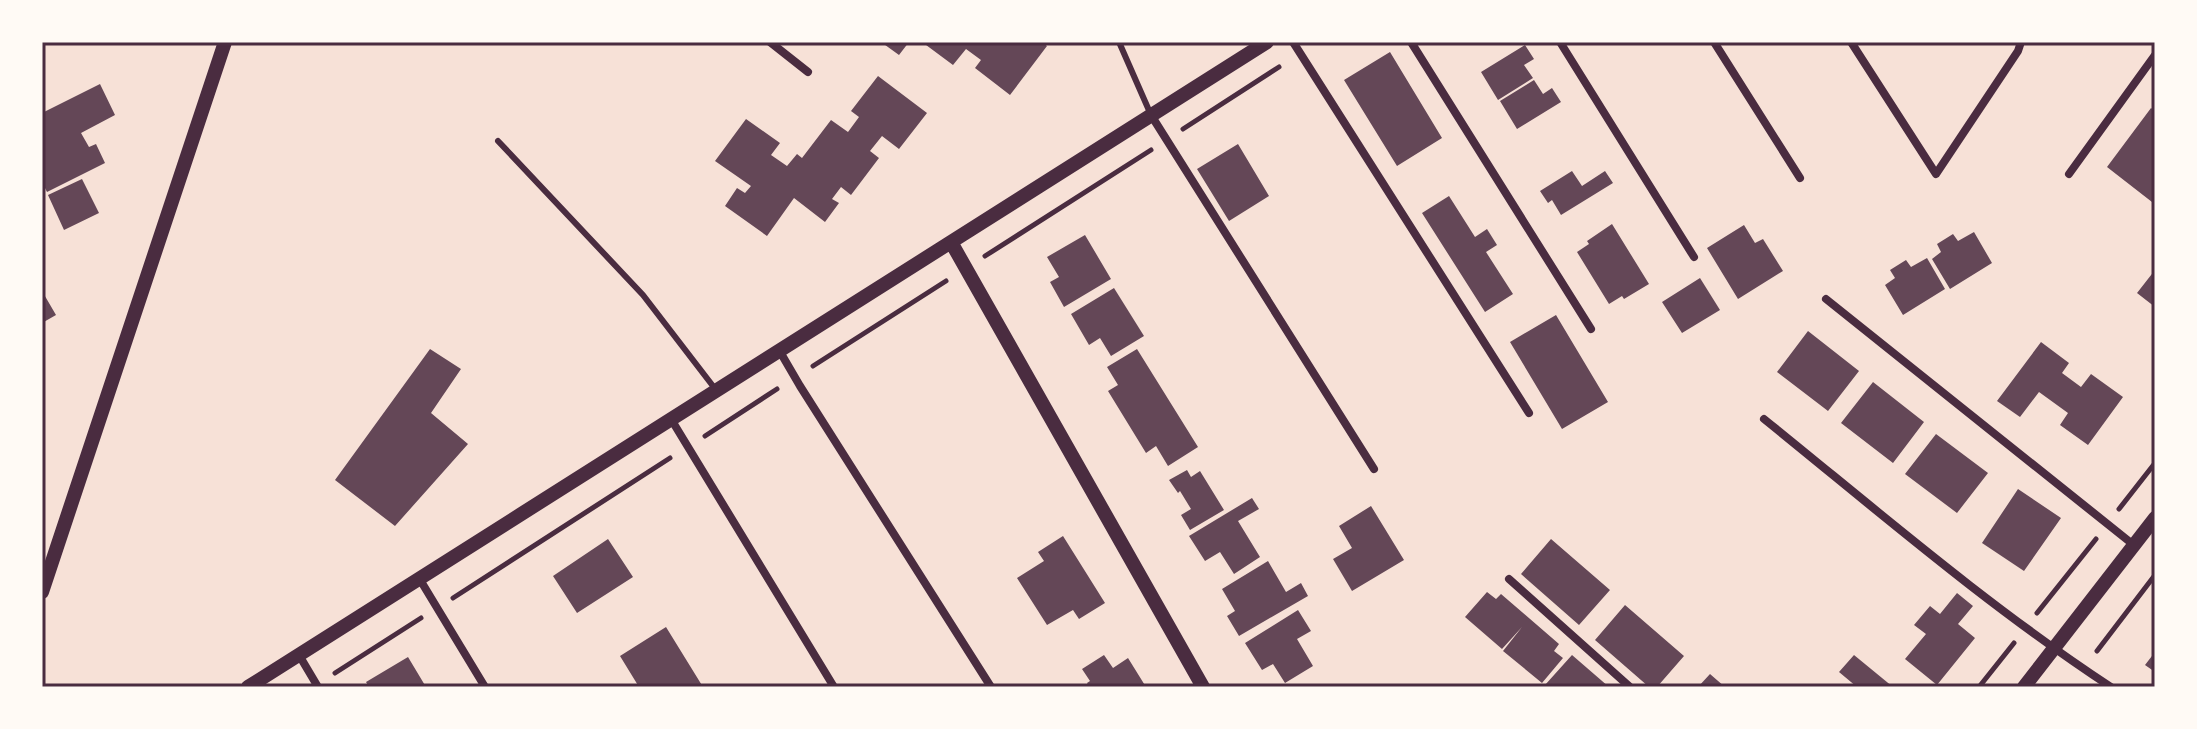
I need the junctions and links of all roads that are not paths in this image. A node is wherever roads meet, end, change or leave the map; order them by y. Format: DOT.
graph roads {
  1 [pos="225,42"];
  2 [pos="770,42"];
  3 [pos="1119,42"];
  4 [pos="1267,42"];
  5 [pos="1293,42"];
  6 [pos="1411,42"];
  7 [pos="1560,42"];
  8 [pos="1714,42"];
  9 [pos="1851,42"];
  10 [pos="2021,42"];
  11 [pos="2155,55"];
  12 [pos="808,72"];
  13 [pos="1151,115"];
  14 [pos="498,141"];
  15 [pos="2069,174"];
  16 [pos="1800,178"];
  17 [pos="951,242"];
  18 [pos="1694,257"];
  19 [pos="1826,299"];
  20 [pos="1591,329"];
  21 [pos="779,350"];
  22 [pos="716,390"];
  23 [pos="1529,413"];
  24 [pos="671,419"];
  25 [pos="1764,419"];
  26 [pos="1374,469"];
  27 [pos="2155,518"];
  28 [pos="2135,546"];
  29 [pos="419,578"];
  30 [pos="1509,579"];
  31 [pos="42,592"];
  32 [pos="2054,649"];
  33 [pos="299,655"];
  34 [pos="248,687"];
  35 [pos="318,687"];
  36 [pos="485,687"];
  37 [pos="834,687"];
  38 [pos="991,687"];
  39 [pos="1203,687"];
  40 [pos="1630,687"];
  41 [pos="2024,687"];
  42 [pos="2111,687"];
  1 -- 31 [label="street"];
  2 -- 12 [label="street"];
  3 -- 13 [label="lane"];
  4 -- 13 [label="street"];
  5 -- 23 [label="street"];
  6 -- 20 [label="street"];
  7 -- 18 [label="street"];
  8 -- 16 [label="street"];
  9 -- 10 [label="street"];
  11 -- 15 [label="street"];
  13 -- 17 [label="street"];
  13 -- 26 [label="street"];
  14 -- 22 [label="lane"];
  17 -- 21 [label="street"];
  17 -- 39 [label="street"];
  19 -- 28 [label="street"];
  21 -- 22 [label="street"];
  21 -- 38 [label="street"];
  22 -- 24 [label="street"];
  24 -- 29 [label="street"];
  24 -- 37 [label="street"];
  25 -- 32 [label="street"];
  27 -- 28 [label="street"];
  28 -- 32 [label="street"];
  29 -- 33 [label="street"];
  29 -- 36 [label="street"];
  30 -- 40 [label="street"];
  32 -- 41 [label="street"];
  32 -- 42 [label="street"];
  33 -- 34 [label="street"];
  33 -- 35 [label="street"];
}
